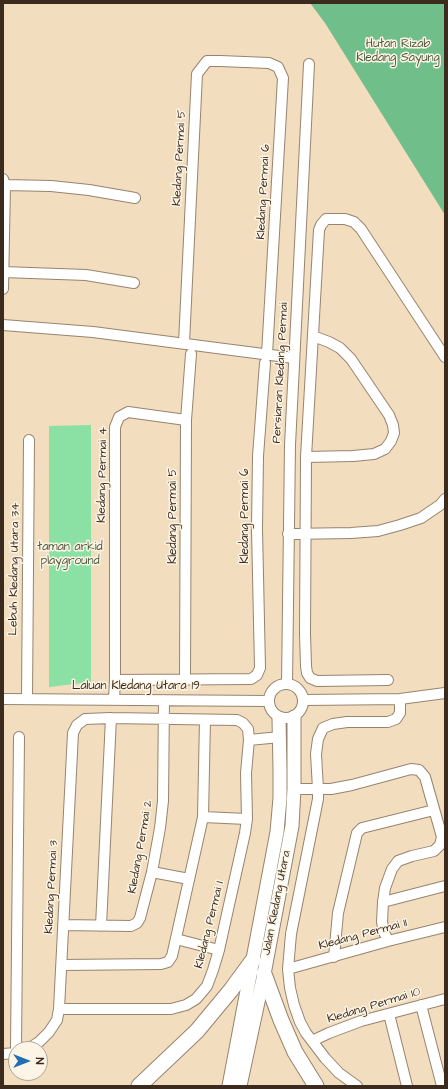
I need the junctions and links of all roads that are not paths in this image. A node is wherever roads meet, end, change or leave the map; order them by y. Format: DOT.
graph roads {
  1 [pos="309,64"];
  2 [pos="284,78"];
  3 [pos="4,182"];
  4 [pos="135,198"];
  5 [pos="3,272"];
  6 [pos="134,283"];
  7 [pos="3,289"];
  8 [pos="3,325"];
  9 [pos="313,336"];
  10 [pos="184,343"];
  11 [pos="191,354"];
  12 [pos="445,357"];
  13 [pos="294,358"];
  14 [pos="266,359"];
  15 [pos="186,420"];
  16 [pos="29,440"];
  17 [pos="306,458"];
  18 [pos="445,500"];
  19 [pos="288,534"];
  20 [pos="306,534"];
  21 [pos="185,679"];
  22 [pos="115,680"];
  23 [pos="388,680"];
  24 [pos="287,684"];
  25 [pos="445,693"];
  26 [pos="3,699"];
  27 [pos="27,699"];
  28 [pos="114,699"];
  29 [pos="400,699"];
  30 [pos="164,700"];
  31 [pos="304,700"];
  32 [pos="269,701"];
  33 [pos="294,717"];
  34 [pos="111,718"];
  35 [pos="279,718"];
  36 [pos="165,720"];
  37 [pos="205,720"];
  38 [pos="19,737"];
  39 [pos="280,737"];
  40 [pos="249,740"];
  41 [pos="294,789"];
  42 [pos="318,789"];
  43 [pos="434,810"];
  44 [pos="202,817"];
  45 [pos="247,819"];
  46 [pos="152,872"];
  47 [pos="188,879"];
  48 [pos="445,886"];
  49 [pos="383,902"];
  50 [pos="63,925"];
  51 [pos="102,926"];
  52 [pos="445,927"];
  53 [pos="176,938"];
  54 [pos="388,942"];
  55 [pos="219,950"];
  56 [pos="334,957"];
  57 [pos="253,960"];
  58 [pos="62,965"];
  59 [pos="288,970"];
  60 [pos="264,974"];
  61 [pos="445,999"];
  62 [pos="421,1005"];
  63 [pos="59,1009"];
  64 [pos="389,1014"];
  65 [pos="16,1041"];
  66 [pos="40,1041"];
  67 [pos="312,1041"];
  68 [pos="139,1086"];
  69 [pos="229,1086"];
  70 [pos="240,1086"];
  71 [pos="316,1086"];
  72 [pos="357,1086"];
  73 [pos="407,1086"];
  74 [pos="442,1086"];
  1 -- 13 [label="street, Persiaran Kledang Permai"];
  2 -- 10 [label="street, Kledang Permai 5"];
  2 -- 14 [label="street, Kledang Permai 6"];
  3 -- 4 [label="street"];
  3 -- 5 [label="street"];
  5 -- 6 [label="street"];
  5 -- 7 [label="street"];
  8 -- 10 [label="street"];
  9 -- 12 [label="street"];
  9 -- 17 [label="street"];
  9 -- 17 [label="street"];
  10 -- 14 [label="street"];
  11 -- 15 [label="street, Kledang Permai 5"];
  13 -- 14 [label="street"];
  13 -- 19 [label="street, Persiaran Kledang Permai"];
  14 -- 21 [label="street, Kledang Permai 6"];
  15 -- 21 [label="street, Kledang Permai 5"];
  15 -- 22 [label="street, Kledang Permai 4"];
  16 -- 27 [label="street, Lebuh Kledang Utara 34"];
  17 -- 20 [label="street"];
  18 -- 20 [label="street"];
  19 -- 20 [label="street"];
  19 -- 24 [label="street, Persiaran Kledang Permai"];
  20 -- 23 [label="street"];
  21 -- 22 [label="street"];
  22 -- 28 [label="street, Kledang Permai 4"];
  24 -- 31 [label="street"];
  24 -- 32 [label="street"];
  25 -- 29 [label="street"];
  26 -- 27 [label="street, Laluan Kledang Utara 19"];
  27 -- 28 [label="street, Laluan Kledang Utara 19"];
  28 -- 30 [label="street, Laluan Kledang Utara 19"];
  29 -- 31 [label="street"];
  29 -- 42 [label="street"];
  30 -- 32 [label="street, Laluan Kledang Utara 19"];
  30 -- 36 [label="street, Kledang Permai 2"];
  31 -- 33 [label="street"];
  32 -- 35 [label="street"];
  33 -- 35 [label="street"];
  33 -- 41 [label="main road, Jalan Kledang Utara"];
  34 -- 36 [label="street"];
  34 -- 50 [label="street, Kledang Permai 3"];
  34 -- 51 [label="street"];
  35 -- 39 [label="main road, Jalan Kledang Utara"];
  36 -- 37 [label="street"];
  36 -- 46 [label="street, Kledang Permai 2"];
  37 -- 40 [label="street"];
  37 -- 44 [label="street"];
  38 -- 65 [label="street"];
  39 -- 40 [label="street"];
  39 -- 57 [label="main road, Jalan Kledang Utara"];
  40 -- 45 [label="street, Kledang Permai 1"];
  41 -- 42 [label="street"];
  41 -- 60 [label="main road, Jalan Kledang Utara"];
  42 -- 43 [label="street"];
  42 -- 59 [label="street"];
  43 -- 49 [label="street"];
  43 -- 56 [label="street"];
  44 -- 45 [label="street"];
  44 -- 47 [label="street"];
  45 -- 55 [label="street, Kledang Permai 1"];
  46 -- 47 [label="street"];
  46 -- 51 [label="street, Kledang Permai 2"];
  47 -- 53 [label="street"];
  48 -- 49 [label="street"];
  49 -- 54 [label="street"];
  50 -- 51 [label="street, Kledang Permai 2"];
  50 -- 58 [label="street, Kledang Permai 3"];
  52 -- 54 [label="street, Kledang Permai 11"];
  53 -- 55 [label="street"];
  53 -- 58 [label="street"];
  54 -- 56 [label="street, Kledang Permai 11"];
  55 -- 63 [label="street, Kledang Permai 1"];
  56 -- 59 [label="street, Kledang Permai 11"];
  57 -- 68 [label="highway"];
  57 -- 69 [label="main road, Jalan Kledang Utara"];
  58 -- 63 [label="street, Kledang Permai 3"];
  59 -- 67 [label="street"];
  60 -- 70 [label="main road, Jalan Kledang Utara"];
  60 -- 71 [label="highway"];
  61 -- 62 [label="street, Kledang Permai 10"];
  62 -- 64 [label="street, Kledang Permai 10"];
  62 -- 74 [label="street"];
  63 -- 66 [label="street, Kledang Permai 3"];
  64 -- 67 [label="street, Kledang Permai 10"];
  64 -- 73 [label="street"];
  67 -- 72 [label="street"];
}
